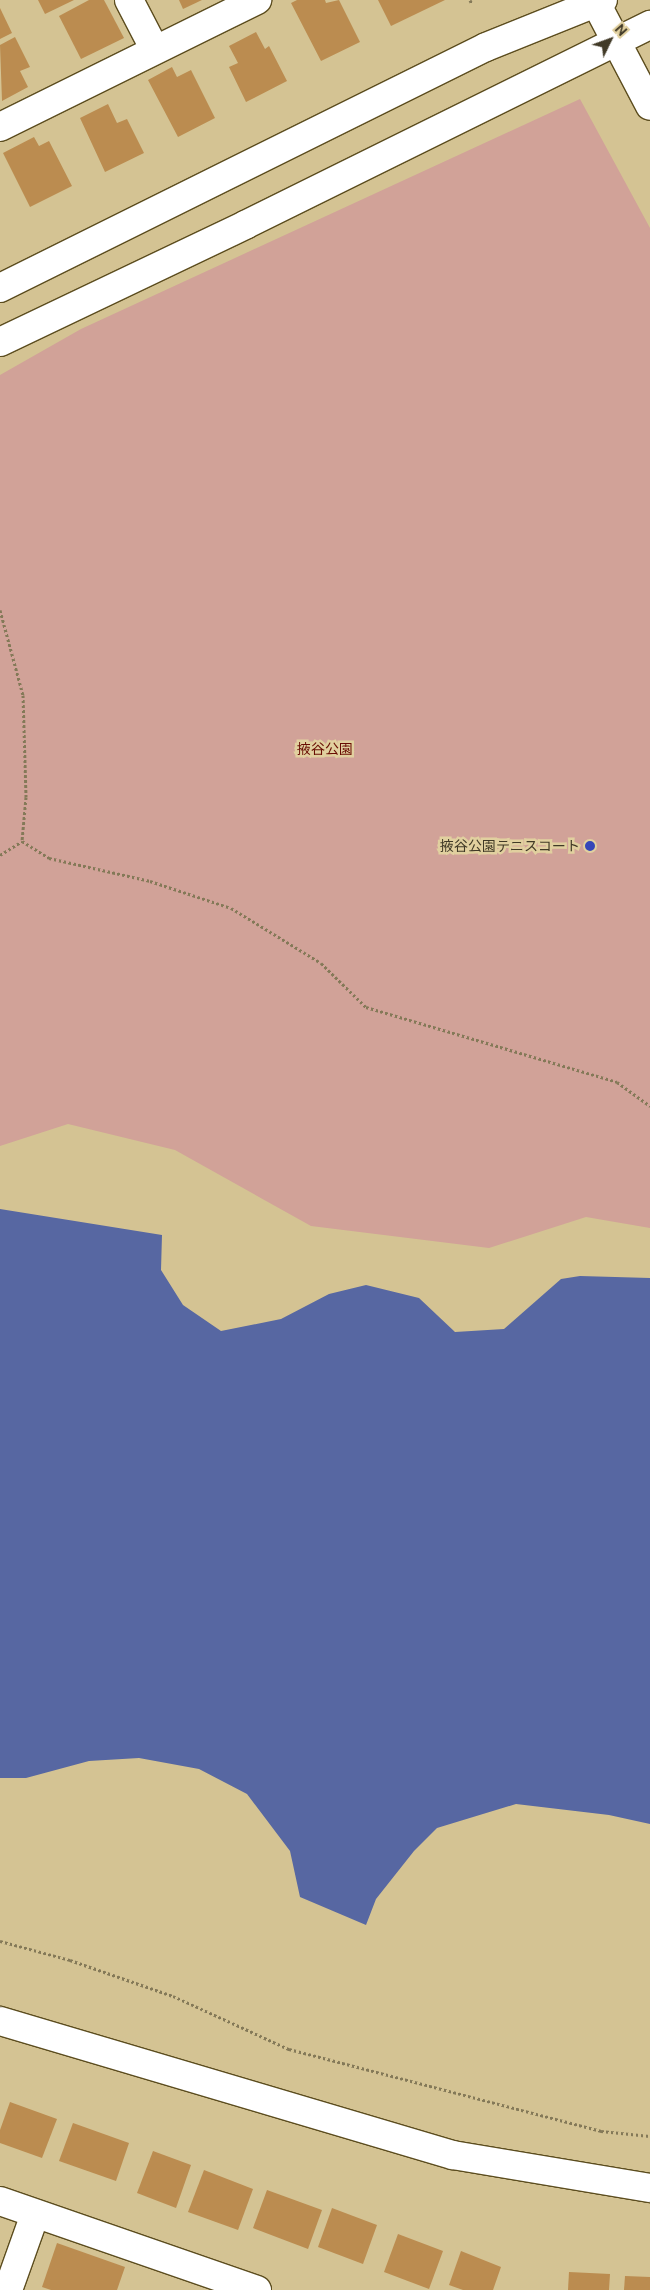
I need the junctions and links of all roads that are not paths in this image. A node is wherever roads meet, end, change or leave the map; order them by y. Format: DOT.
graph roads {
  1 [pos="129,0"];
  2 [pos="257,0"];
  3 [pos="598,1"];
  4 [pos="650,25"];
  5 [pos="618,41"];
  6 [pos="155,50"];
  7 [pos="650,106"];
  8 [pos="0,127"];
  9 [pos="0,288"];
  10 [pos="0,342"];
  11 [pos="0,2021"];
  12 [pos="650,2188"];
  13 [pos="0,2202"];
  14 [pos="35,2214"];
  15 [pos="201,2281"];
  16 [pos="8,2290"];
  17 [pos="257,2290"];
  1 -- 6 [label="street"];
  2 -- 6 [label="street"];
  3 -- 5 [label="street"];
  3 -- 9 [label="street"];
  4 -- 5 [label="street"];
  5 -- 7 [label="street"];
  5 -- 10 [label="street"];
  6 -- 8 [label="street"];
  11 -- 12 [label="street"];
  13 -- 14 [label="street"];
  14 -- 15 [label="street"];
  14 -- 16 [label="street"];
  15 -- 17 [label="street"];
}
